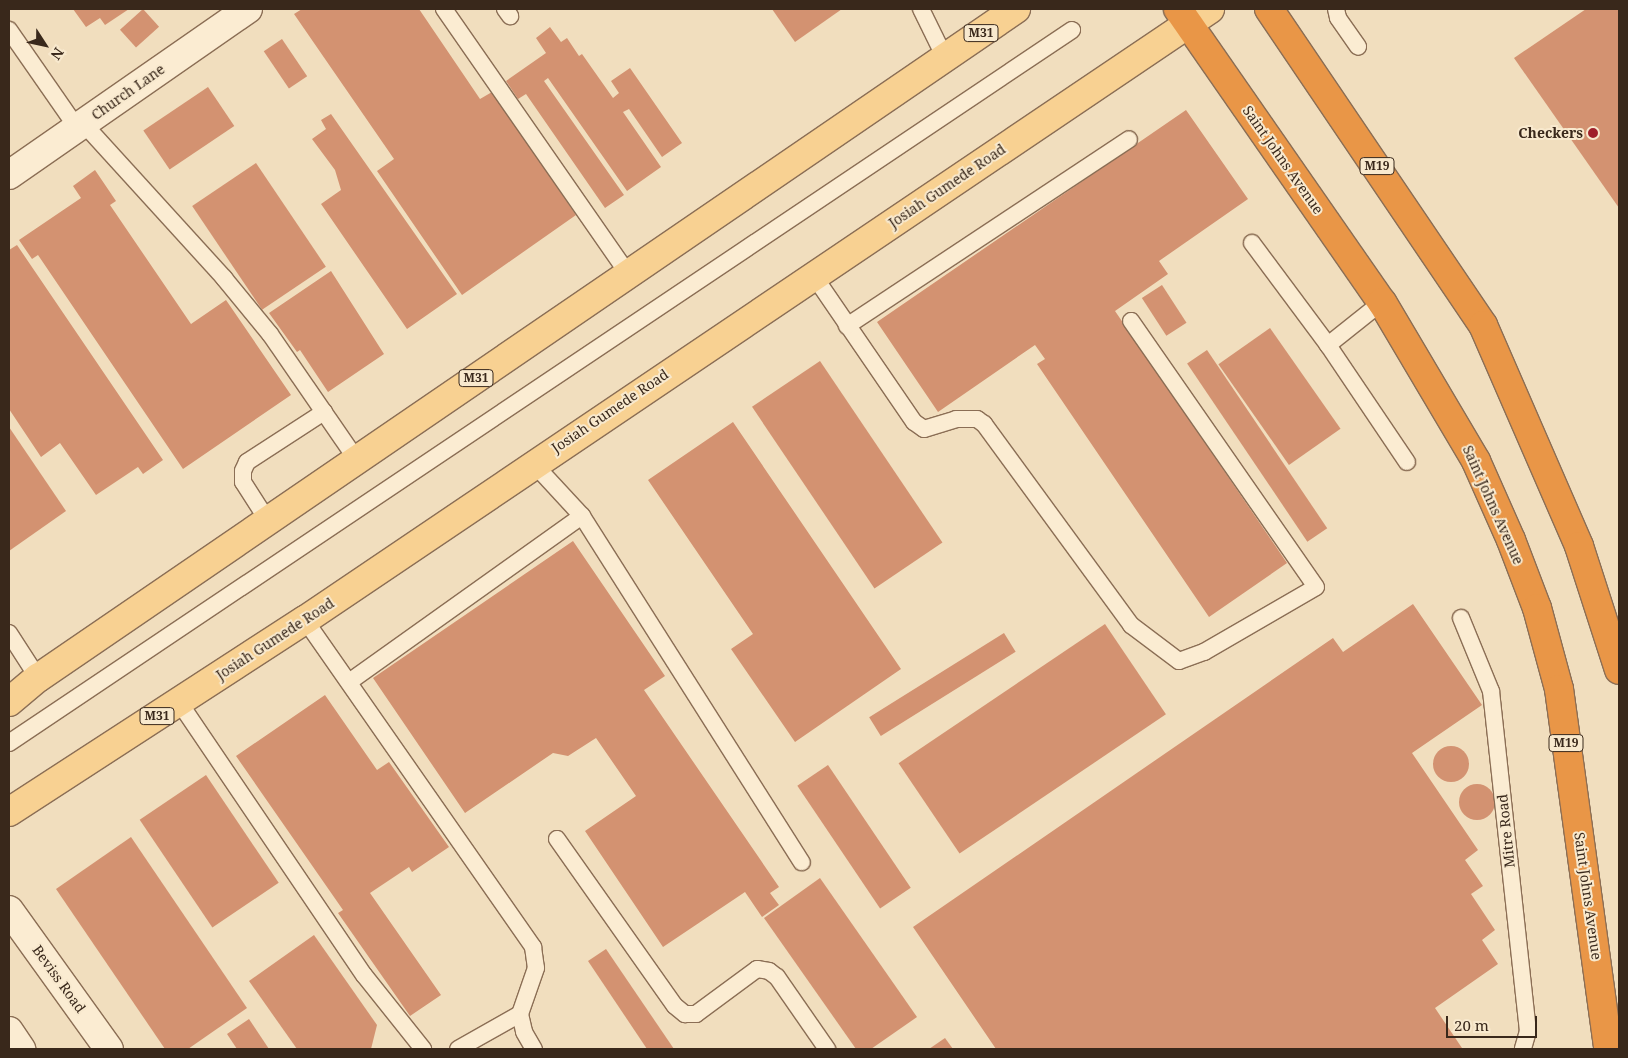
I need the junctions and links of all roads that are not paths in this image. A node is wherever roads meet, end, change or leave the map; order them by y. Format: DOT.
graph roads {
  1 [pos="248,9"];
  2 [pos="444,9"];
  3 [pos="921,9"];
  4 [pos="1016,9"];
  5 [pos="1269,9"];
  6 [pos="1336,9"];
  7 [pos="1192,14"];
  8 [pos="9,30"];
  9 [pos="1072,30"];
  10 [pos="1358,47"];
  11 [pos="945,58"];
  12 [pos="80,126"];
  13 [pos="1129,139"];
  14 [pos="9,175"];
  15 [pos="1252,243"];
  16 [pos="628,274"];
  17 [pos="814,276"];
  18 [pos="1382,302"];
  19 [pos="1131,321"];
  20 [pos="847,326"];
  21 [pos="1328,345"];
  22 [pos="324,412"];
  23 [pos="357,460"];
  24 [pos="1407,462"];
  25 [pos="533,463"];
  26 [pos="582,516"];
  27 [pos="268,521"];
  28 [pos="1461,618"];
  29 [pos="305,620"];
  30 [pos="9,633"];
  31 [pos="1619,670"];
  32 [pos="38,678"];
  33 [pos="349,682"];
  34 [pos="9,702"];
  35 [pos="179,702"];
  36 [pos="9,743"];
  37 [pos="9,812"];
  38 [pos="557,839"];
  39 [pos="802,862"];
  40 [pos="9,910"];
  41 [pos="520,1014"];
  42 [pos="9,1031"];
  43 [pos="1612,1042"];
  44 [pos="21,1049"];
  45 [pos="108,1049"];
  46 [pos="423,1049"];
  47 [pos="458,1049"];
  48 [pos="534,1049"];
  49 [pos="827,1049"];
  50 [pos="1523,1049"];
  1 -- 12 [label="street, Church Lane"];
  2 -- 16 [label="lane"];
  3 -- 11 [label="lane"];
  4 -- 11 [label="main road, M31"];
  5 -- 31 [label="highway, M19"];
  6 -- 10 [label="lane"];
  7 -- 17 [label="main road, Josiah Gumede Road / M31"];
  7 -- 18 [label="highway, Saint Johns Avenue / M19"];
  8 -- 12 [label="lane"];
  9 -- 36 [label="lane"];
  11 -- 16 [label="main road, M31"];
  12 -- 14 [label="street, Church Lane"];
  12 -- 22 [label="lane"];
  13 -- 20 [label="lane"];
  15 -- 21 [label="lane"];
  16 -- 23 [label="main road, M31"];
  17 -- 20 [label="lane"];
  17 -- 25 [label="main road, Josiah Gumede Road / M31"];
  18 -- 21 [label="lane"];
  18 -- 43 [label="highway, Saint Johns Avenue / M19"];
  19 -- 20 [label="lane"];
  21 -- 24 [label="lane"];
  22 -- 23 [label="lane"];
  22 -- 27 [label="lane"];
  23 -- 27 [label="main road, M31"];
  25 -- 26 [label="lane"];
  25 -- 29 [label="main road, Josiah Gumede Road / M31"];
  26 -- 33 [label="lane"];
  26 -- 39 [label="lane"];
  27 -- 32 [label="main road, M31"];
  28 -- 50 [label="lane, Mitre Road"];
  29 -- 33 [label="lane"];
  29 -- 35 [label="main road, Josiah Gumede Road / M31"];
  30 -- 32 [label="lane"];
  32 -- 34 [label="main road, M31"];
  33 -- 41 [label="lane"];
  35 -- 37 [label="main road, Josiah Gumede Road / M31"];
  35 -- 46 [label="lane"];
  38 -- 49 [label="lane"];
  40 -- 45 [label="street, Beviss Road"];
  41 -- 47 [label="lane"];
  41 -- 48 [label="lane"];
  42 -- 44 [label="street"];
}
